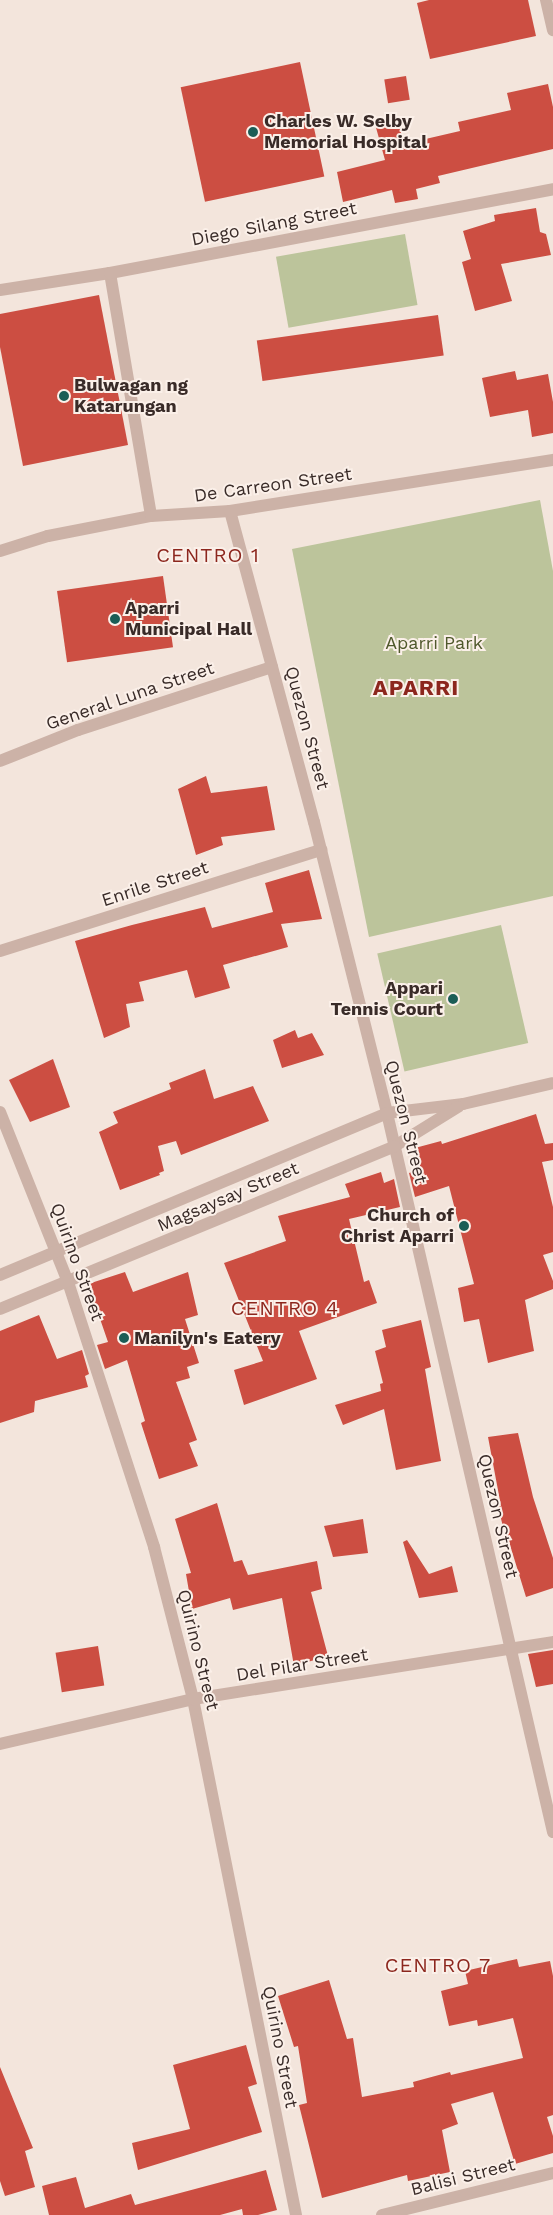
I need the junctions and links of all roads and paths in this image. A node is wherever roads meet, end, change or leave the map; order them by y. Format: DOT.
graph roads {
  1 [pos="546,0"];
  2 [pos="553,30"];
  3 [pos="553,189"];
  4 [pos="110,273"];
  5 [pos="0,290"];
  6 [pos="553,460"];
  7 [pos="230,511"];
  8 [pos="151,516"];
  9 [pos="0,551"];
  10 [pos="272,667"];
  11 [pos="0,761"];
  12 [pos="321,850"];
  13 [pos="0,951"];
  14 [pos="553,1082"];
  15 [pos="463,1104"];
  16 [pos="0,1112"];
  17 [pos="387,1112"];
  18 [pos="395,1146"];
  19 [pos="56,1252"];
  20 [pos="0,1275"];
  21 [pos="68,1282"];
  22 [pos="0,1309"];
  23 [pos="553,1642"];
  24 [pos="511,1651"];
  25 [pos="193,1699"];
  26 [pos="0,1744"];
  27 [pos="553,1832"];
  28 [pos="553,2173"];
  29 [pos="296,2215"];
  30 [pos="382,2215"];
  1 -- 2 [label="street"];
  3 -- 4 [label="street, Diego Silang Street"];
  4 -- 5 [label="street, Diego Silang Street"];
  4 -- 8 [label="street"];
  6 -- 7 [label="street, De Carreon Street"];
  7 -- 8 [label="street, De Carreon Street"];
  7 -- 10 [label="street, Quezon Street"];
  8 -- 9 [label="street, De Carreon Street"];
  10 -- 11 [label="street, General Luna Street"];
  10 -- 12 [label="street, Quezon Street"];
  12 -- 13 [label="street, Enrile Street"];
  12 -- 17 [label="street, Quezon Street"];
  14 -- 15 [label="street, Magsaysay Street"];
  15 -- 17 [label="street, Magsaysay Street"];
  15 -- 18 [label="street, Magsaysay Street"];
  16 -- 19 [label="street, Quirino Street"];
  17 -- 18 [label="street, Quezon Street"];
  17 -- 19 [label="street, Magsaysay Street"];
  18 -- 21 [label="street, Magsaysay Street"];
  18 -- 24 [label="street, Quezon Street"];
  19 -- 20 [label="street, Magsaysay Street"];
  19 -- 21 [label="street, Quirino Street"];
  21 -- 22 [label="street, Magsaysay Street"];
  21 -- 25 [label="street, Quirino Street"];
  23 -- 24 [label="street, Del Pilar Street"];
  24 -- 25 [label="street, Del Pilar Street"];
  24 -- 27 [label="street, Quezon Street"];
  25 -- 26 [label="street, Del Pilar Street"];
  25 -- 29 [label="street, Quirino Street"];
  28 -- 30 [label="street, Balisi Street"];
}
